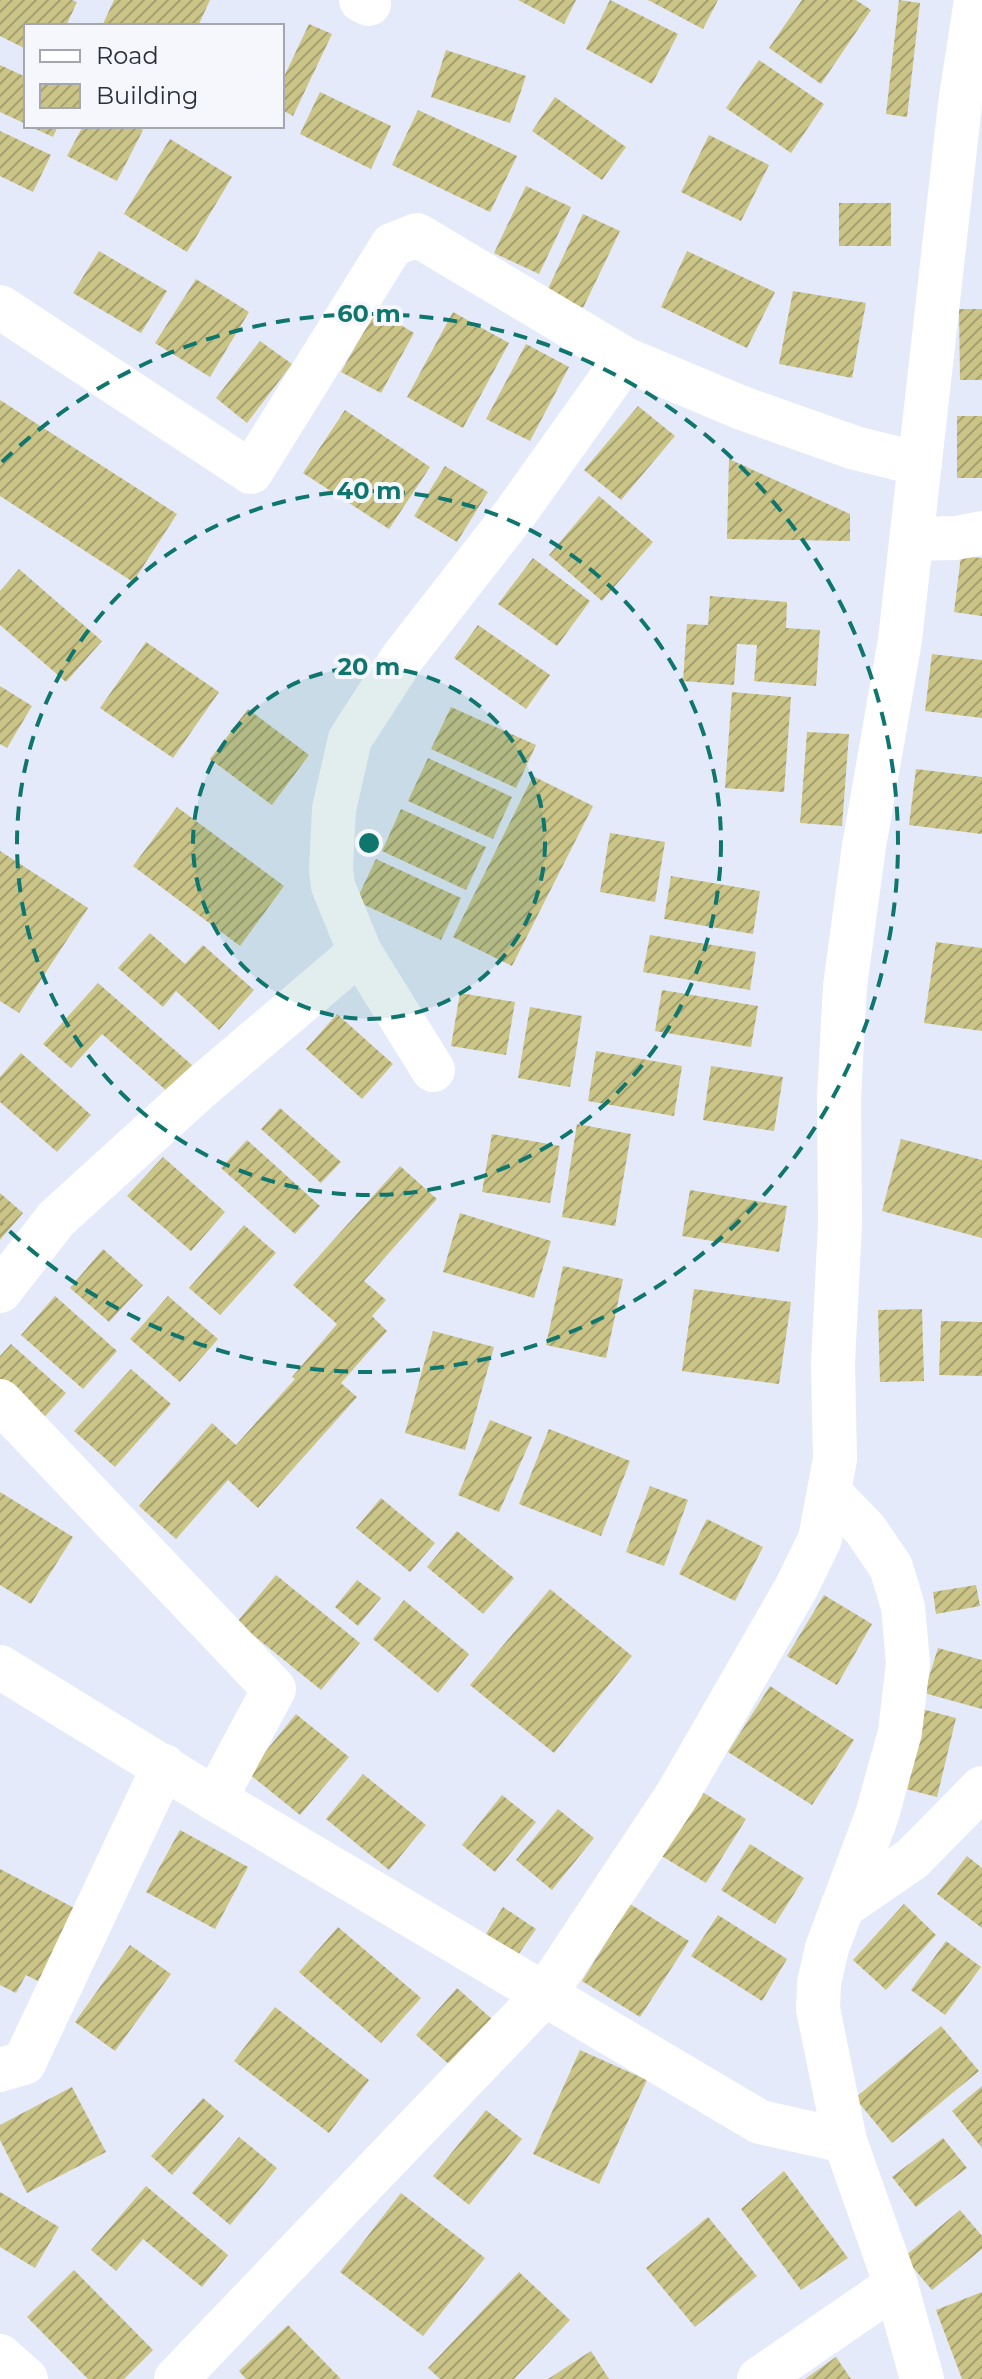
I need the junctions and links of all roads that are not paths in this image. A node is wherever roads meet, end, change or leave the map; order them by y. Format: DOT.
graph roads {
  1 [pos="976,0"];
  2 [pos="0,307"];
  3 [pos="625,359"];
  4 [pos="920,464"];
  5 [pos="982,533"];
  6 [pos="912,539"];
  7 [pos="360,952"];
  8 [pos="433,1070"];
  9 [pos="0,1291"];
  10 [pos="0,1401"];
  11 [pos="829,1492"];
  12 [pos="0,1667"];
  13 [pos="164,1766"];
  14 [pos="982,1788"];
  15 [pos="215,1799"];
  16 [pos="842,1907"];
  17 [pos="545,1994"];
  18 [pos="0,2070"];
  19 [pos="845,2141"];
  20 [pos="896,2285"];
  21 [pos="0,2356"];
  22 [pos="26,2379"];
  23 [pos="176,2379"];
  24 [pos="759,2379"];
  25 [pos="922,2379"];
  1 -- 4 [label="street"];
  2 -- 3 [label="street"];
  3 -- 4 [label="street"];
  3 -- 7 [label="street"];
  4 -- 6 [label="street"];
  5 -- 6 [label="street"];
  6 -- 11 [label="street"];
  7 -- 8 [label="street"];
  7 -- 9 [label="street"];
  10 -- 15 [label="street"];
  11 -- 16 [label="street"];
  11 -- 17 [label="street"];
  12 -- 13 [label="street"];
  13 -- 15 [label="street"];
  13 -- 18 [label="street"];
  14 -- 16 [label="street"];
  15 -- 17 [label="street"];
  16 -- 19 [label="street"];
  17 -- 19 [label="street"];
  17 -- 23 [label="street"];
  19 -- 20 [label="street"];
  20 -- 24 [label="street"];
  20 -- 25 [label="street"];
  21 -- 22 [label="street"];
}
